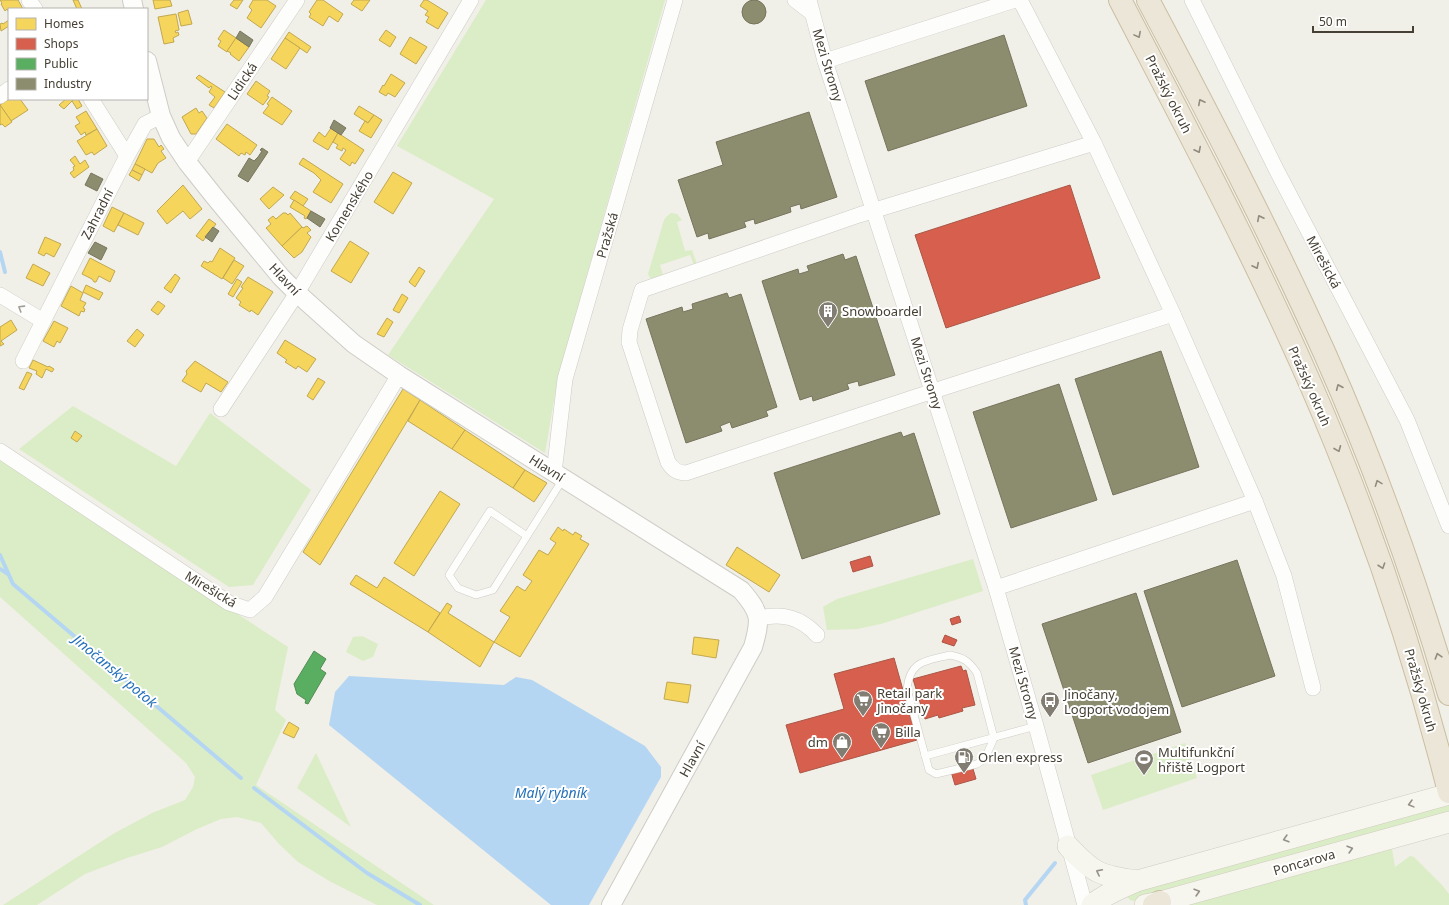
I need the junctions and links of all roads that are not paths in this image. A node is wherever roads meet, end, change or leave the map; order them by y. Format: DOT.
graph roads {
  1 [pos="298,0"];
  2 [pos="472,0"];
  3 [pos="675,0"];
  4 [pos="795,0"];
  5 [pos="1015,0"];
  6 [pos="1020,0"];
  7 [pos="1120,0"];
  8 [pos="1148,0"];
  9 [pos="1192,0"];
  10 [pos="810,6"];
  11 [pos="825,61"];
  12 [pos="148,64"];
  13 [pos="8,90"];
  14 [pos="0,96"];
  15 [pos="92,100"];
  16 [pos="161,116"];
  17 [pos="1094,144"];
  18 [pos="127,156"];
  19 [pos="187,162"];
  20 [pos="874,211"];
  21 [pos="297,293"];
  22 [pos="0,295"];
  23 [pos="1173,314"];
  24 [pos="43,321"];
  25 [pos="23,361"];
  26 [pos="399,375"];
  27 [pos="932,391"];
  28 [pos="221,409"];
  29 [pos="0,452"];
  30 [pos="558,476"];
  31 [pos="1255,501"];
  32 [pos="1380,524"];
  33 [pos="1449,526"];
  34 [pos="527,536"];
  35 [pos="996,588"];
  36 [pos="759,618"];
  37 [pos="817,635"];
  38 [pos="1313,688"];
  39 [pos="1449,694"];
  40 [pos="1037,730"];
  41 [pos="994,738"];
  42 [pos="925,756"];
  43 [pos="1449,793"];
  44 [pos="1449,822"];
  45 [pos="1068,846"];
  46 [pos="1137,881"];
  47 [pos="1153,904"];
  48 [pos="611,905"];
  49 [pos="1085,905"];
  50 [pos="1092,905"];
  1 -- 19 [label="street, Lidická"];
  2 -- 21 [label="street, Komenského"];
  3 -- 30 [label="street, Pražská"];
  4 -- 10 [label="street, Mezi Stromy"];
  5 -- 11 [label="street"];
  6 -- 17 [label="street"];
  7 -- 32 [label="highway, Pražský okruh, one-way"];
  32 -- 8 [label="highway, Pražský okruh, one-way"];
  9 -- 33 [label="street, Mirešická"];
  10 -- 11 [label="street, Mezi Stromy"];
  11 -- 20 [label="street, Mezi Stromy"];
  12 -- 16 [label="street, Hlavní"];
  13 -- 14 [label="street"];
  15 -- 18 [label="street"];
  16 -- 18 [label="street, Zahradní"];
  16 -- 19 [label="street, Hlavní"];
  17 -- 20 [label="street"];
  17 -- 23 [label="street"];
  18 -- 24 [label="street, Zahradní"];
  19 -- 21 [label="street, Hlavní"];
  20 -- 27 [label="street, Mezi Stromy"];
  20 -- 27 [label="street"];
  21 -- 26 [label="street, Hlavní"];
  21 -- 28 [label="street, Komenského"];
  24 -- 22 [label="street, one-way"];
  23 -- 27 [label="street"];
  23 -- 31 [label="street"];
  24 -- 25 [label="street, Zahradní"];
  26 -- 29 [label="street, Mirešická"];
  26 -- 30 [label="street, Hlavní"];
  27 -- 35 [label="street, Mezi Stromy"];
  30 -- 34 [label="lane"];
  30 -- 36 [label="street, Hlavní"];
  31 -- 35 [label="street"];
  31 -- 38 [label="street"];
  39 -- 32 [label="highway, Pražský okruh, one-way"];
  32 -- 43 [label="highway, Pražský okruh, one-way"];
  34 -- 34 [label="lane"];
  35 -- 40 [label="street, Mezi Stromy"];
  36 -- 37 [label="street"];
  36 -- 48 [label="street, Hlavní"];
  40 -- 41 [label="lane"];
  40 -- 45 [label="street, Mezi Stromy"];
  41 -- 42 [label="lane"];
  41 -- 42 [label="lane"];
  41 -- 42 [label="lane"];
  43 -- 46 [label="main road, Poncarova, one-way"];
  47 -- 44 [label="main road, Poncarova, one-way"];
  46 -- 45 [label="main road, one-way"];
  45 -- 49 [label="street, Mezi Stromy"];
  46 -- 50 [label="main road, Poncarova"];
}
